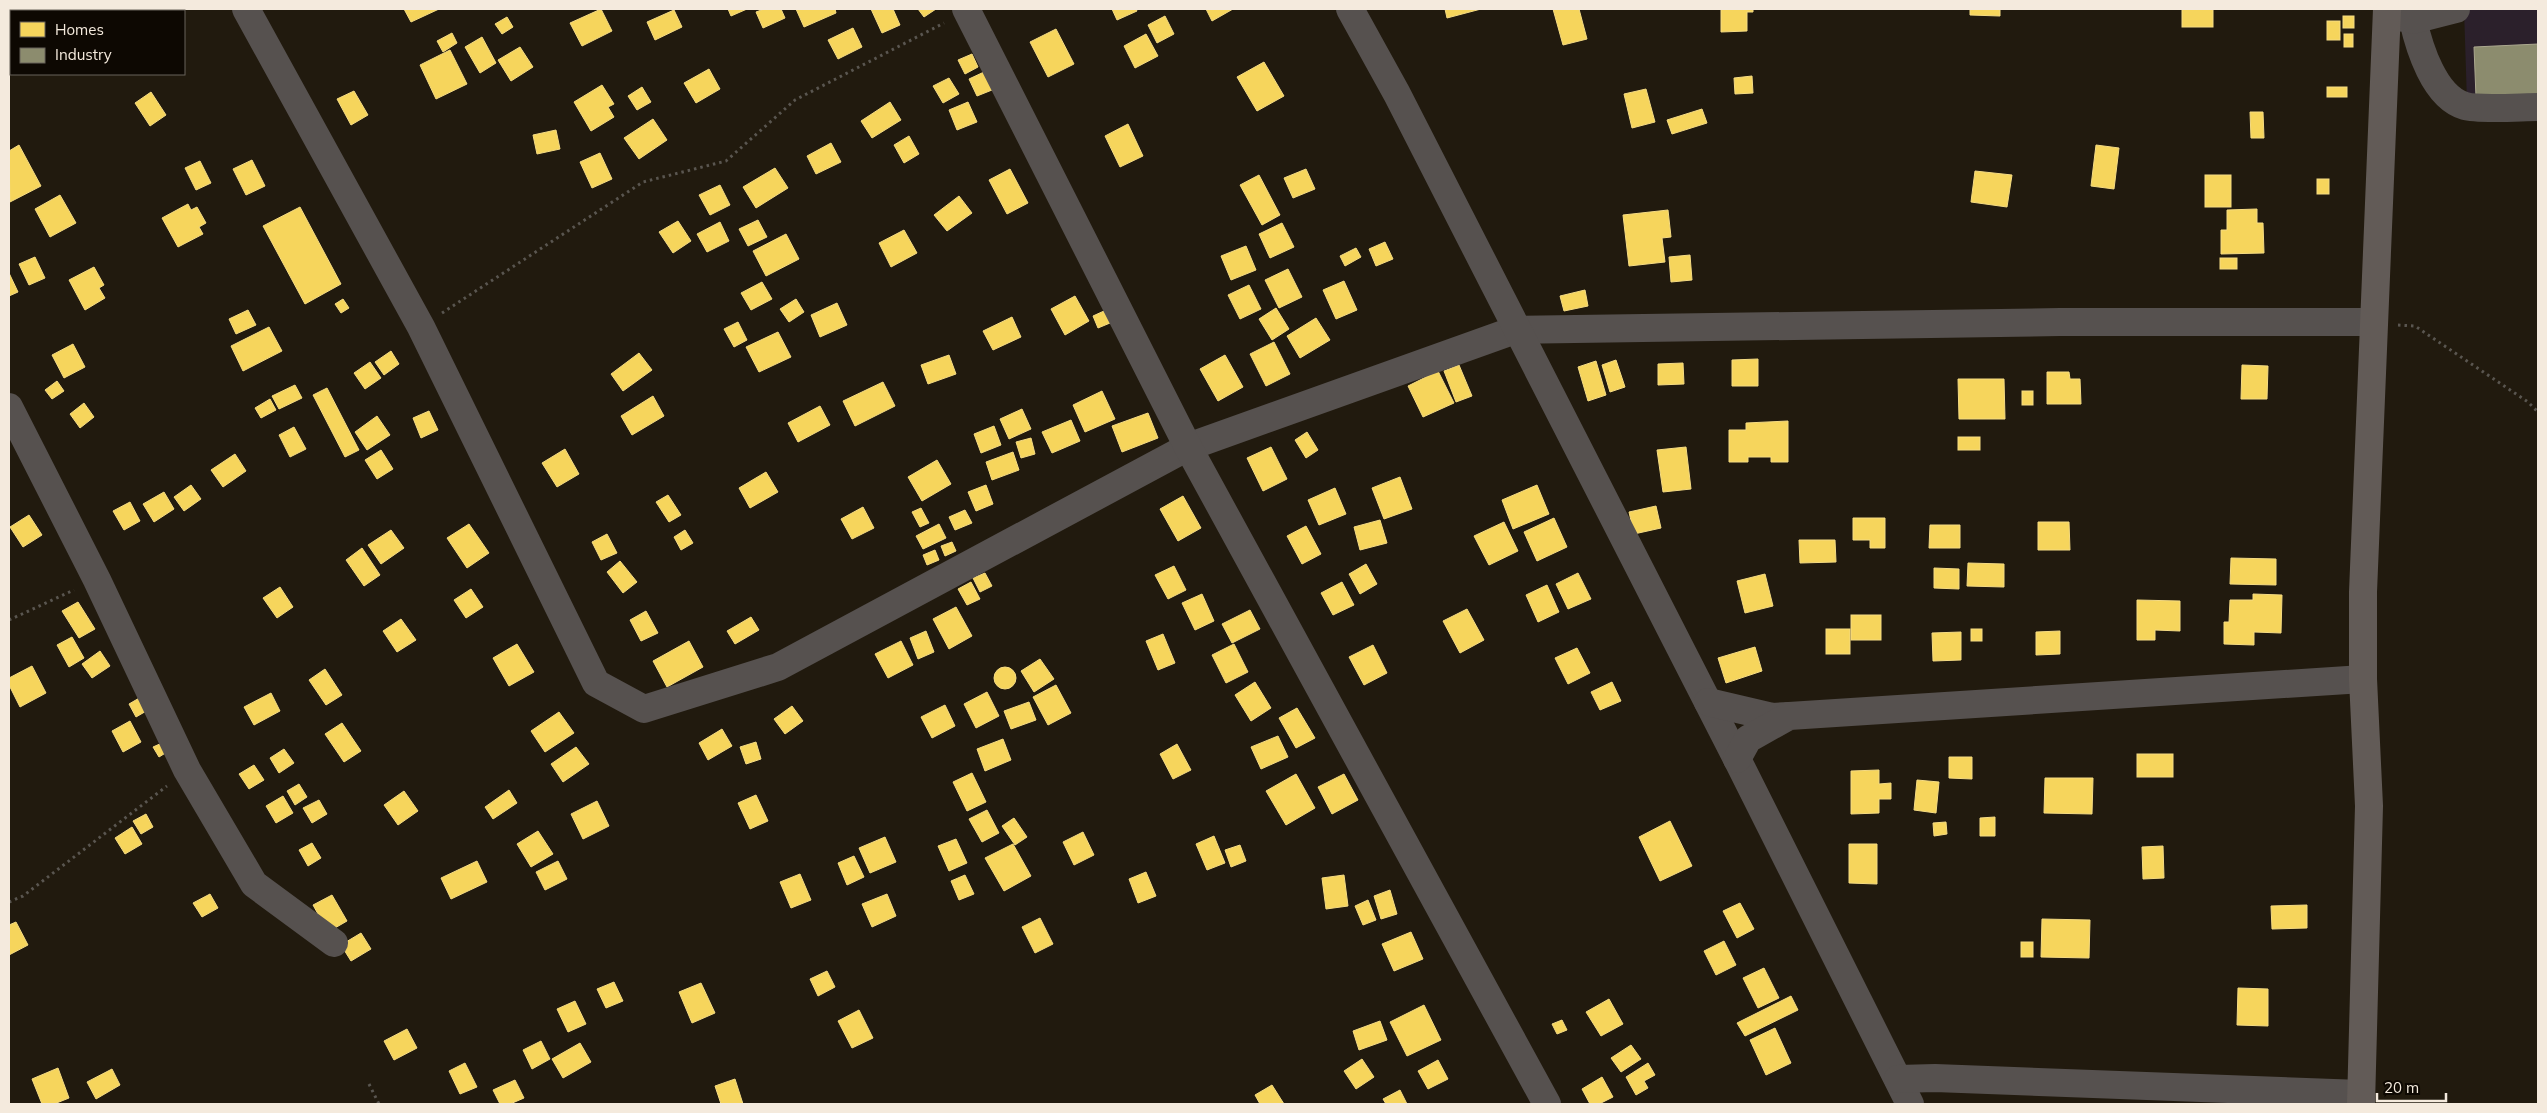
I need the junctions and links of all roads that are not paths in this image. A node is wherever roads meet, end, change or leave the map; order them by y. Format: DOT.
graph roads {
  1 [pos="246,9"];
  2 [pos="1350,9"];
  3 [pos="2456,9"];
  4 [pos="971,10"];
  5 [pos="2396,14"];
  6 [pos="2538,108"];
  7 [pos="2373,322"];
  8 [pos="1515,330"];
  9 [pos="9,407"];
  10 [pos="1188,447"];
  11 [pos="2363,679"];
  12 [pos="1708,702"];
  13 [pos="1789,716"];
  14 [pos="1737,759"];
  15 [pos="334,943"];
  16 [pos="1898,1079"];
  17 [pos="2361,1099"];
  18 [pos="1547,1104"];
  19 [pos="1910,1104"];
  1 -- 10 [label="street"];
  2 -- 8 [label="street"];
  3 -- 5 [label="street"];
  4 -- 10 [label="street"];
  5 -- 6 [label="street"];
  5 -- 7 [label="main road"];
  7 -- 8 [label="street"];
  7 -- 11 [label="main road"];
  8 -- 10 [label="street"];
  8 -- 12 [label="street"];
  9 -- 15 [label="street"];
  10 -- 18 [label="street"];
  11 -- 13 [label="street"];
  11 -- 17 [label="main road"];
  12 -- 13 [label="street"];
  12 -- 14 [label="street"];
  13 -- 14 [label="street"];
  14 -- 16 [label="street"];
  16 -- 17 [label="street"];
  16 -- 19 [label="street"];
}
